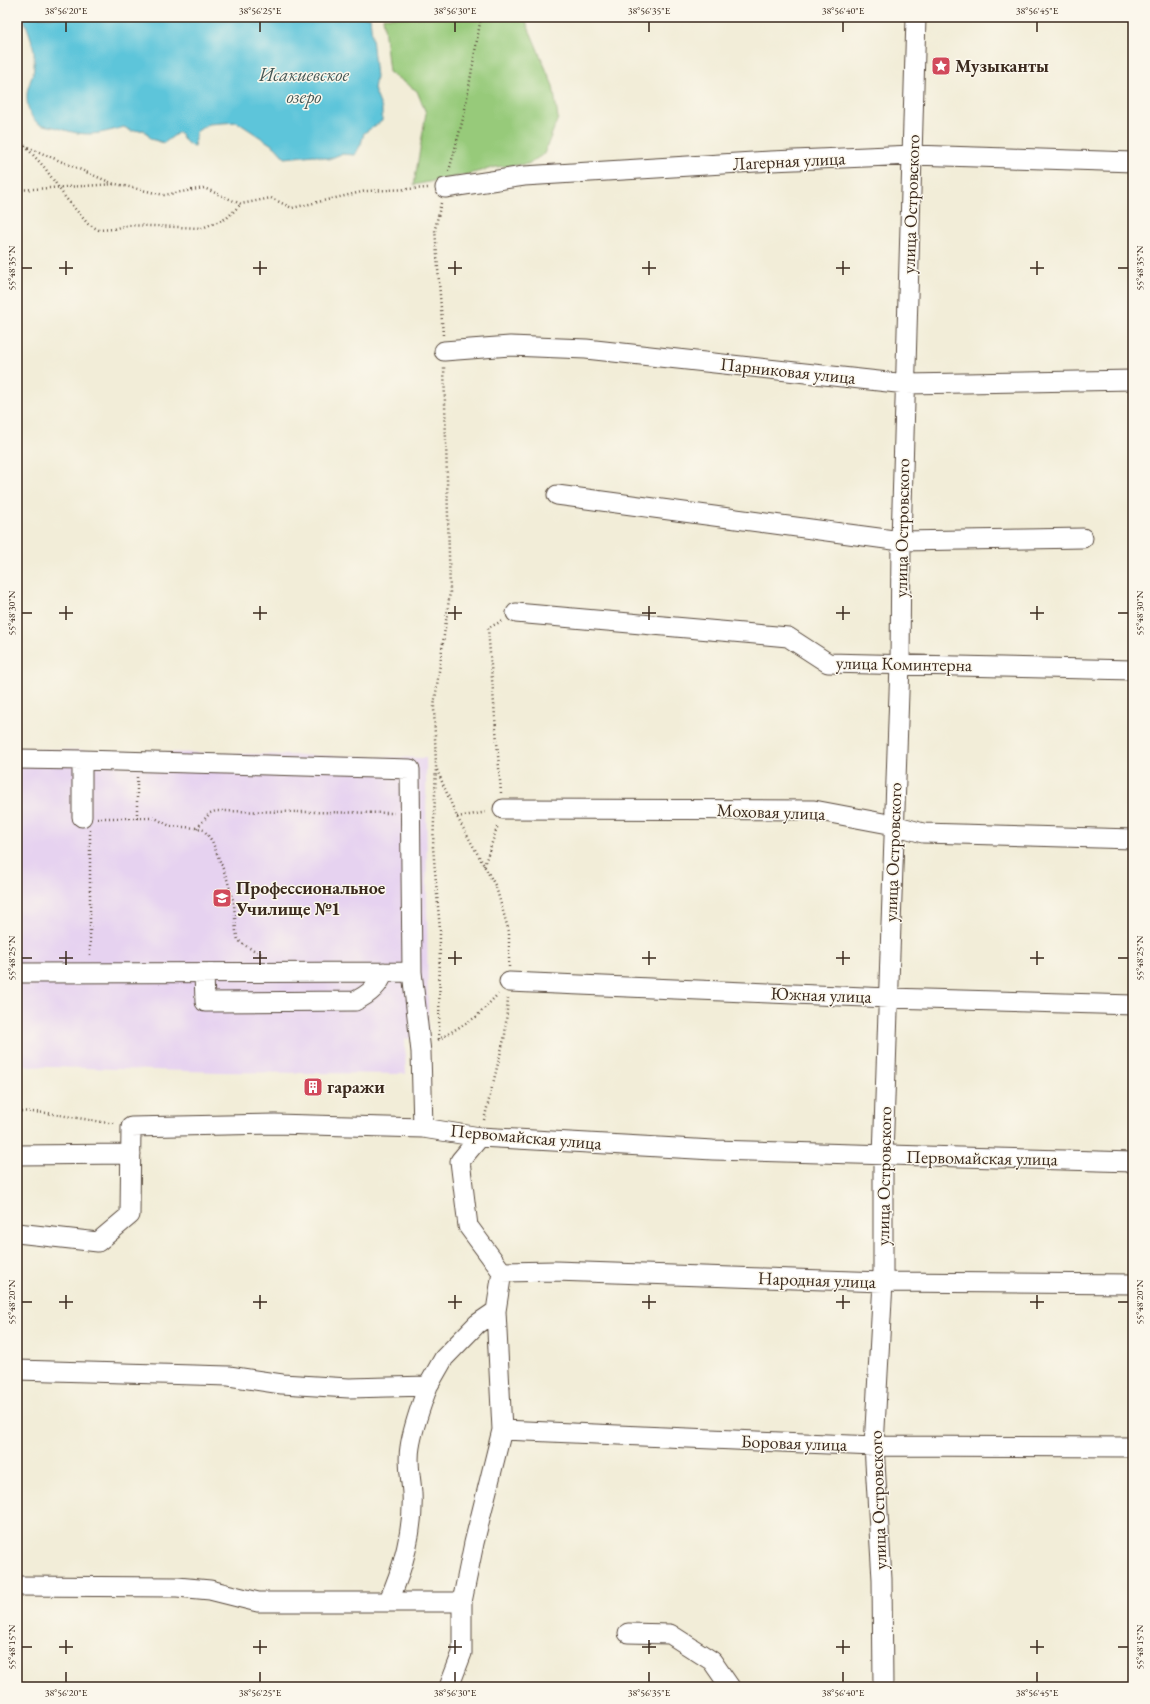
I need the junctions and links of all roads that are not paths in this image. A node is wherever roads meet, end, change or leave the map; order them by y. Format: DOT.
graph roads {
  1 [pos="916,17"];
  2 [pos="913,155"];
  3 [pos="1133,162"];
  4 [pos="445,188"];
  5 [pos="444,351"];
  6 [pos="1133,380"];
  7 [pos="906,384"];
  8 [pos="557,495"];
  9 [pos="1083,538"];
  10 [pos="901,540"];
  11 [pos="516,613"];
  12 [pos="900,664"];
  13 [pos="1133,670"];
  14 [pos="17,759"];
  15 [pos="82,760"];
  16 [pos="503,809"];
  17 [pos="88,821"];
  18 [pos="894,825"];
  19 [pos="1133,839"];
  20 [pos="384,972"];
  21 [pos="412,972"];
  22 [pos="17,973"];
  23 [pos="204,973"];
  24 [pos="509,982"];
  25 [pos="889,998"];
  26 [pos="1133,1005"];
  27 [pos="423,1128"];
  28 [pos="480,1137"];
  29 [pos="131,1154"];
  30 [pos="17,1155"];
  31 [pos="883,1156"];
  32 [pos="1133,1162"];
  33 [pos="17,1233"];
  34 [pos="502,1272"];
  35 [pos="883,1282"];
  36 [pos="1133,1284"];
  37 [pos="496,1310"];
  38 [pos="17,1370"];
  39 [pos="428,1386"];
  40 [pos="502,1430"];
  41 [pos="874,1446"];
  42 [pos="1133,1447"];
  43 [pos="17,1586"];
  44 [pos="388,1602"];
  45 [pos="462,1602"];
  46 [pos="628,1632"];
  47 [pos="449,1687"];
  48 [pos="730,1687"];
  49 [pos="884,1687"];
  1 -- 2 [label="street, улица Островского"];
  2 -- 3 [label="street, Лагерная улица"];
  2 -- 4 [label="street, Лагерная улица"];
  2 -- 7 [label="street, улица Островского"];
  5 -- 7 [label="street, Парниковая улица"];
  6 -- 7 [label="street, Парниковая улица"];
  7 -- 10 [label="street, улица Островского"];
  8 -- 10 [label="street"];
  9 -- 10 [label="street"];
  10 -- 12 [label="street, улица Островского"];
  11 -- 12 [label="street, улица Коминтерна"];
  12 -- 13 [label="street, улица Коминтерна"];
  12 -- 18 [label="street, улица Островского"];
  14 -- 15 [label="street"];
  15 -- 17 [label="street"];
  15 -- 21 [label="street"];
  16 -- 18 [label="street, Моховая улица"];
  18 -- 19 [label="street, Моховая улица"];
  18 -- 25 [label="street, улица Островского"];
  20 -- 21 [label="street"];
  20 -- 23 [label="street"];
  20 -- 23 [label="street"];
  21 -- 27 [label="street"];
  22 -- 23 [label="street"];
  24 -- 25 [label="street, Южная улица"];
  25 -- 26 [label="street, Южная улица"];
  25 -- 31 [label="street, улица Островского"];
  27 -- 28 [label="street, Первомайская улица"];
  27 -- 29 [label="street, Первомайская улица"];
  28 -- 31 [label="street, Первомайская улица"];
  28 -- 34 [label="street"];
  29 -- 30 [label="street"];
  29 -- 33 [label="street"];
  31 -- 32 [label="street, Первомайская улица"];
  31 -- 35 [label="street, улица Островского"];
  34 -- 35 [label="street, Народная улица"];
  34 -- 37 [label="street"];
  35 -- 36 [label="street, Народная улица"];
  35 -- 41 [label="street, улица Островского"];
  37 -- 39 [label="street"];
  37 -- 40 [label="street"];
  38 -- 39 [label="street"];
  39 -- 44 [label="street"];
  40 -- 41 [label="street, Боровая улица"];
  40 -- 45 [label="street"];
  41 -- 42 [label="street, Боровая улица"];
  41 -- 49 [label="street, улица Островского"];
  43 -- 44 [label="street"];
  44 -- 45 [label="street"];
  45 -- 47 [label="street"];
  46 -- 48 [label="street"];
}
